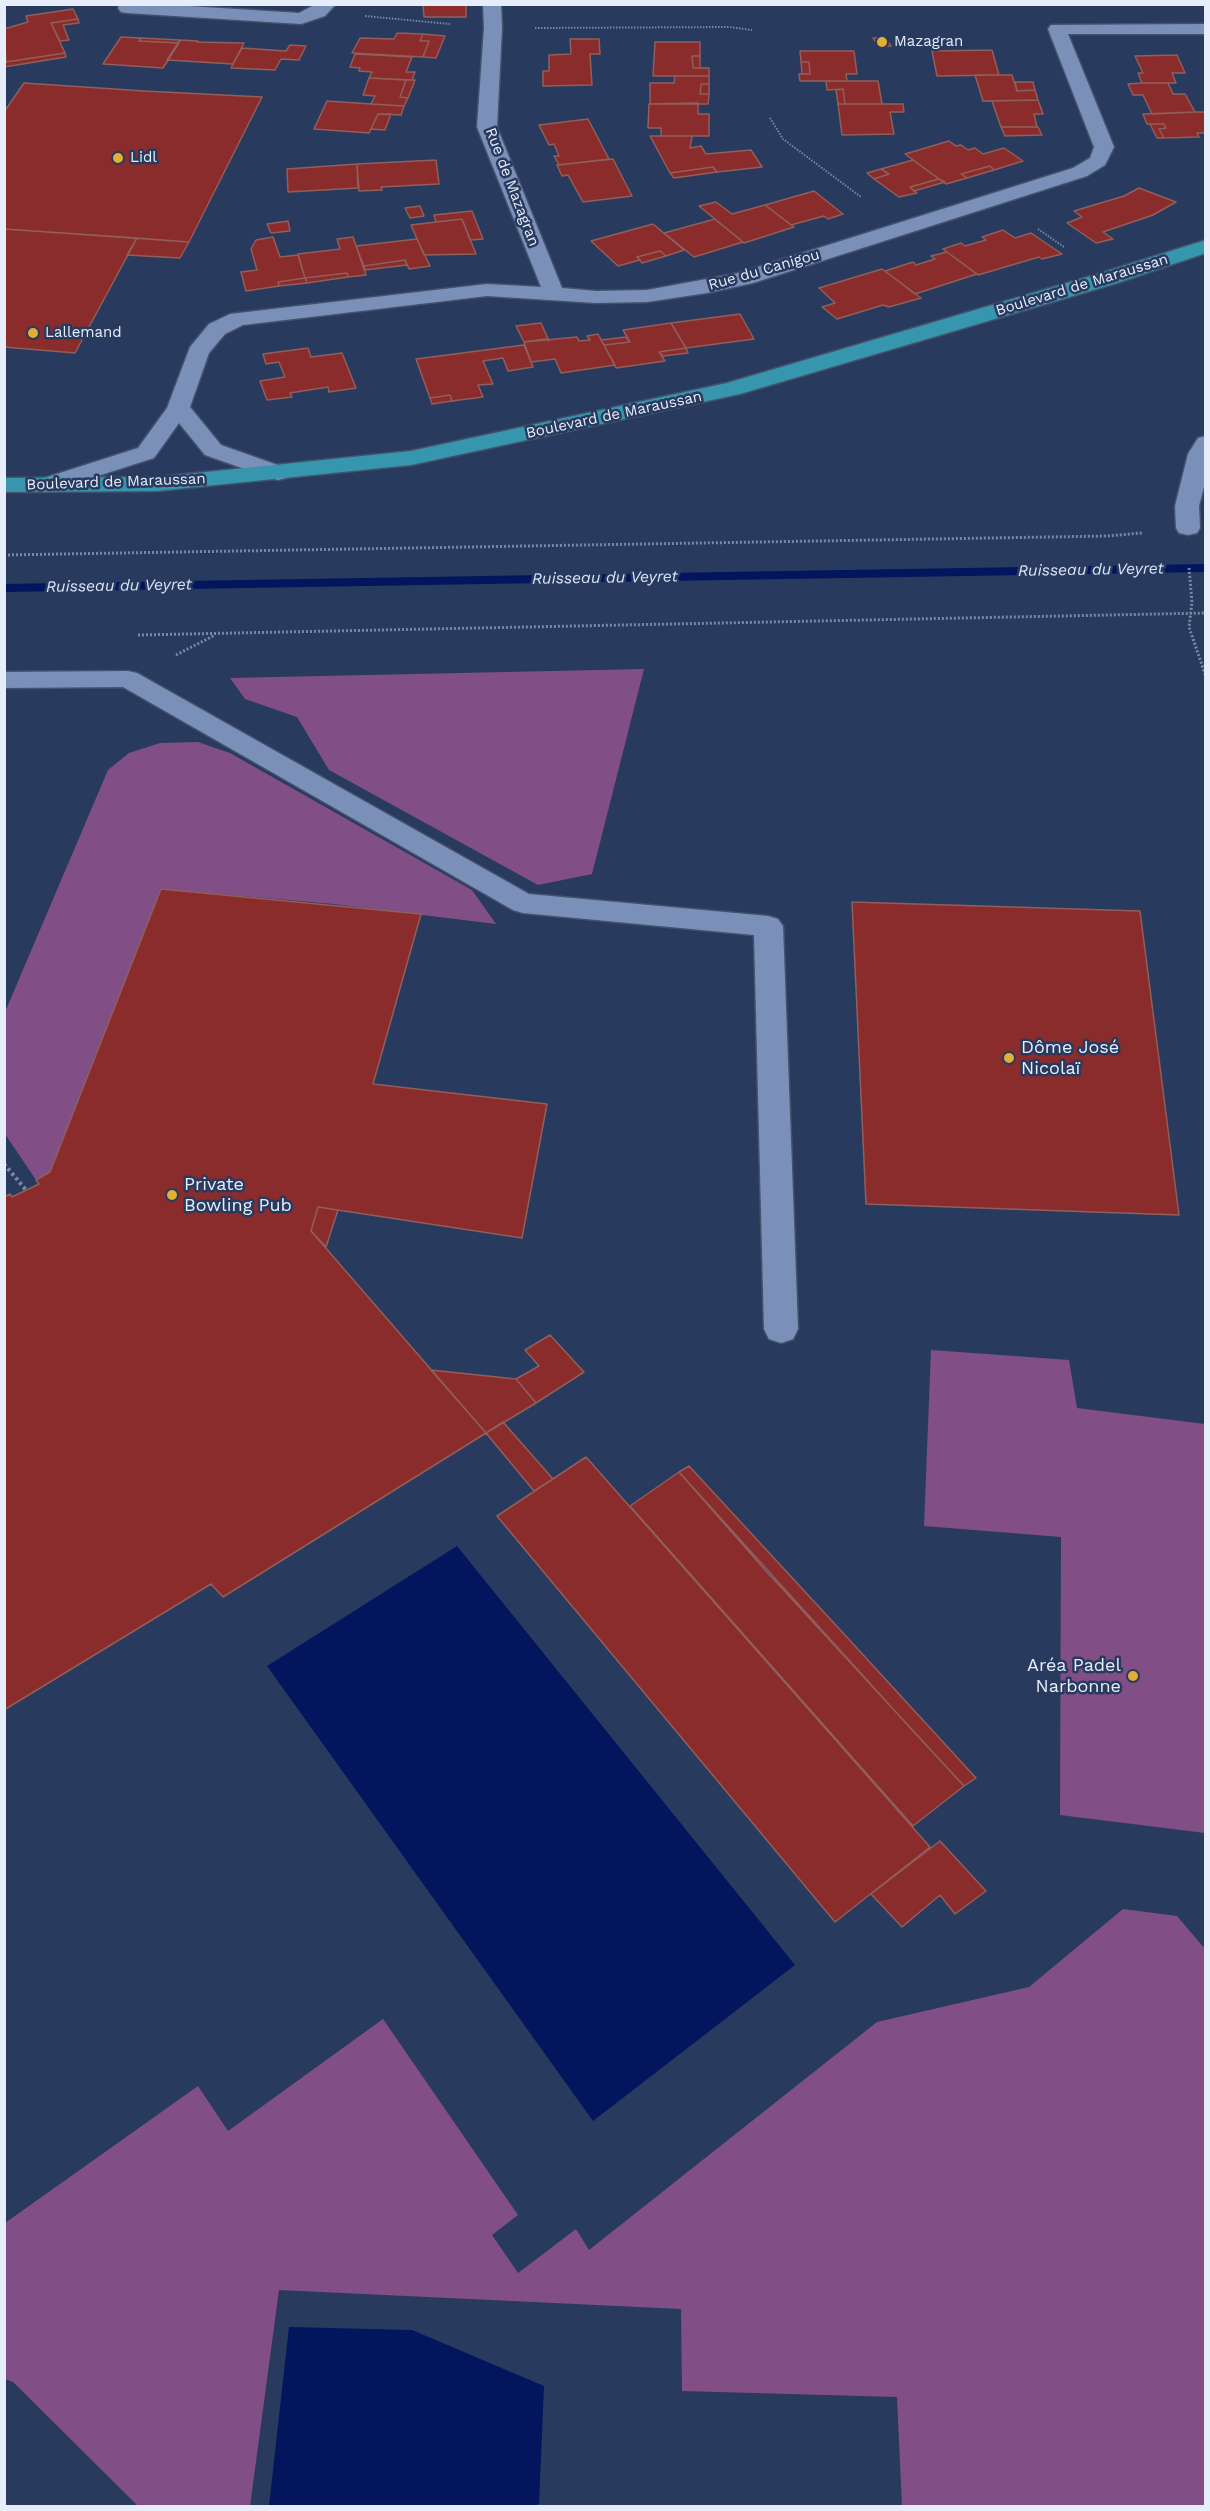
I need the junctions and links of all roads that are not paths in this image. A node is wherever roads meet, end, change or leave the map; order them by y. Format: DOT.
graph roads {
  1 [pos="327,4"];
  2 [pos="492,4"];
  3 [pos="127,8"];
  4 [pos="200,8"];
  5 [pos="1206,29"];
  6 [pos="1206,246"];
  7 [pos="1142,290"];
  8 [pos="554,294"];
  9 [pos="178,408"];
  10 [pos="1206,443"];
  11 [pos="278,473"];
  12 [pos="46,485"];
  13 [pos="4,486"];
  14 [pos="4,501"];
  15 [pos="1188,528"];
  16 [pos="4,680"];
  17 [pos="781,1329"];
  1 -- 4 [label="street"];
  2 -- 8 [label="street, Rue de Mazagran"];
  3 -- 4 [label="street"];
  5 -- 8 [label="street, Rue du Canigou"];
  6 -- 11 [label="main road, Boulevard de Maraussan"];
  7 -- 14 [label="main road, Boulevard de Maraussan"];
  8 -- 9 [label="street, Rue du Canigou"];
  9 -- 11 [label="street"];
  9 -- 12 [label="street, Rue du Canigou"];
  10 -- 15 [label="street"];
  11 -- 12 [label="main road, Boulevard de Maraussan"];
  12 -- 13 [label="main road, Boulevard de Maraussan"];
  16 -- 17 [label="street"];
}
